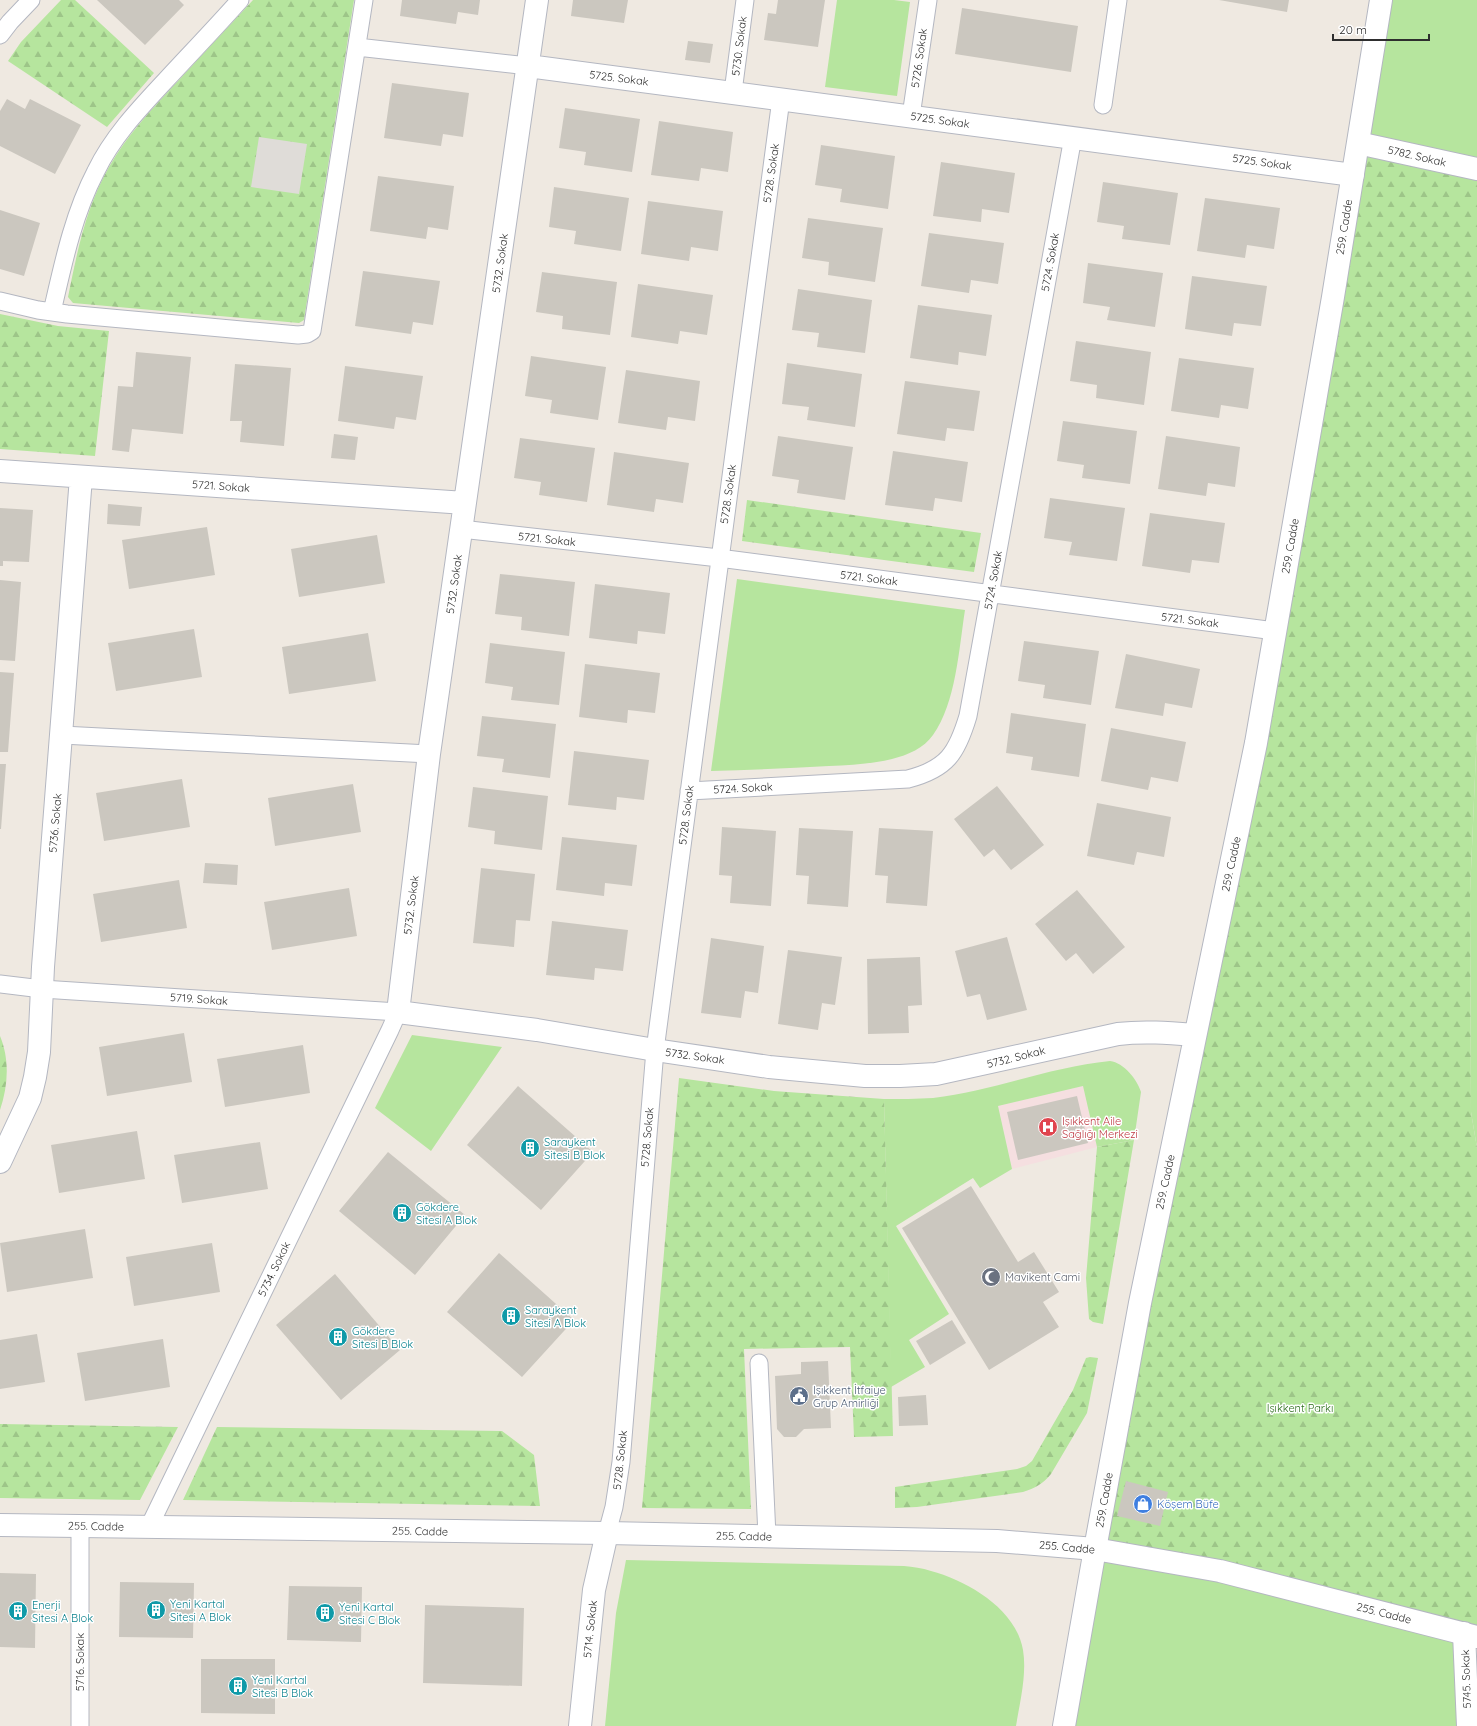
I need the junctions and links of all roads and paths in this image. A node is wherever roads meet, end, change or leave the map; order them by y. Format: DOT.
graph roads {
  1 [pos="31,0"];
  2 [pos="240,0"];
  3 [pos="364,0"];
  4 [pos="537,0"];
  5 [pos="745,0"];
  6 [pos="928,0"];
  7 [pos="1118,0"];
  8 [pos="1381,0"];
  9 [pos="0,36"];
  10 [pos="357,47"];
  11 [pos="528,66"];
  12 [pos="733,92"];
  13 [pos="781,99"];
  14 [pos="1102,105"];
  15 [pos="911,116"];
  16 [pos="1073,137"];
  17 [pos="1358,143"];
  18 [pos="1477,169"];
  19 [pos="1353,174"];
  20 [pos="0,301"];
  21 [pos="52,312"];
  22 [pos="0,471"];
  23 [pos="82,477"];
  24 [pos="465,503"];
  25 [pos="461,529"];
  26 [pos="719,558"];
  27 [pos="990,594"];
  28 [pos="1275,631"];
  29 [pos="62,735"];
  30 [pos="429,754"];
  31 [pos="689,791"];
  32 [pos="0,984"];
  33 [pos="42,989"];
  34 [pos="398,1012"];
  35 [pos="1195,1035"];
  36 [pos="655,1050"];
  37 [pos="0,1162"];
  38 [pos="759,1363"];
  39 [pos="0,1525"];
  40 [pos="80,1526"];
  41 [pos="149,1527"];
  42 [pos="607,1533"];
  43 [pos="767,1536"];
  44 [pos="1095,1549"];
  45 [pos="1470,1635"];
  46 [pos="80,1726"];
  47 [pos="580,1726"];
  48 [pos="1064,1726"];
  49 [pos="1468,1726"];
  1 -- 9 [label="lane"];
  2 -- 21 [label="lane"];
  3 -- 10 [label="lane"];
  4 -- 11 [label="street, 5732. Sokak"];
  5 -- 12 [label="lane, 5730. Sokak"];
  6 -- 15 [label="lane, 5726. Sokak"];
  7 -- 14 [label="lane"];
  8 -- 17 [label="street, 259. Cadde"];
  10 -- 11 [label="lane"];
  10 -- 21 [label="lane"];
  11 -- 12 [label="street, 5725. Sokak"];
  11 -- 24 [label="street, 5732. Sokak"];
  12 -- 13 [label="street, 5725. Sokak"];
  13 -- 15 [label="street, 5725. Sokak"];
  13 -- 26 [label="lane, 5728. Sokak"];
  15 -- 16 [label="street, 5725. Sokak"];
  16 -- 19 [label="street, 5725. Sokak"];
  16 -- 27 [label="lane, 5724. Sokak"];
  17 -- 18 [label="street, 5782. Sokak"];
  17 -- 19 [label="street, 259. Cadde"];
  19 -- 28 [label="street, 259. Cadde"];
  20 -- 21 [label="lane"];
  22 -- 23 [label="street, 5721. Sokak"];
  23 -- 24 [label="street, 5721. Sokak"];
  23 -- 29 [label="street, 5736. Sokak"];
  24 -- 25 [label="street, 5732. Sokak"];
  25 -- 26 [label="lane, 5721. Sokak"];
  25 -- 30 [label="street, 5732. Sokak"];
  26 -- 27 [label="lane, 5721. Sokak"];
  26 -- 31 [label="lane, 5728. Sokak"];
  27 -- 28 [label="lane, 5721. Sokak"];
  27 -- 31 [label="lane, 5724. Sokak"];
  28 -- 35 [label="street, 259. Cadde"];
  29 -- 30 [label="lane"];
  29 -- 33 [label="street, 5736. Sokak"];
  30 -- 34 [label="street, 5732. Sokak"];
  31 -- 36 [label="lane, 5728. Sokak"];
  32 -- 33 [label="lane, 5719. Sokak"];
  33 -- 34 [label="lane, 5719. Sokak"];
  33 -- 37 [label="street, 5736. Sokak"];
  34 -- 36 [label="street, 5732. Sokak"];
  34 -- 41 [label="lane, 5734. Sokak"];
  35 -- 36 [label="street, 5732. Sokak"];
  35 -- 44 [label="street, 259. Cadde"];
  36 -- 42 [label="lane, 5728. Sokak"];
  38 -- 43 [label="lane"];
  39 -- 40 [label="street, 255. Cadde"];
  40 -- 41 [label="street, 255. Cadde"];
  40 -- 46 [label="lane, 5716. Sokak"];
  41 -- 42 [label="street, 255. Cadde"];
  42 -- 43 [label="street, 255. Cadde"];
  42 -- 47 [label="street, 5714. Sokak"];
  43 -- 44 [label="street, 255. Cadde"];
  44 -- 45 [label="street, 255. Cadde"];
  44 -- 48 [label="street, 259. Cadde"];
  45 -- 49 [label="street, 5745. Sokak"];
}
